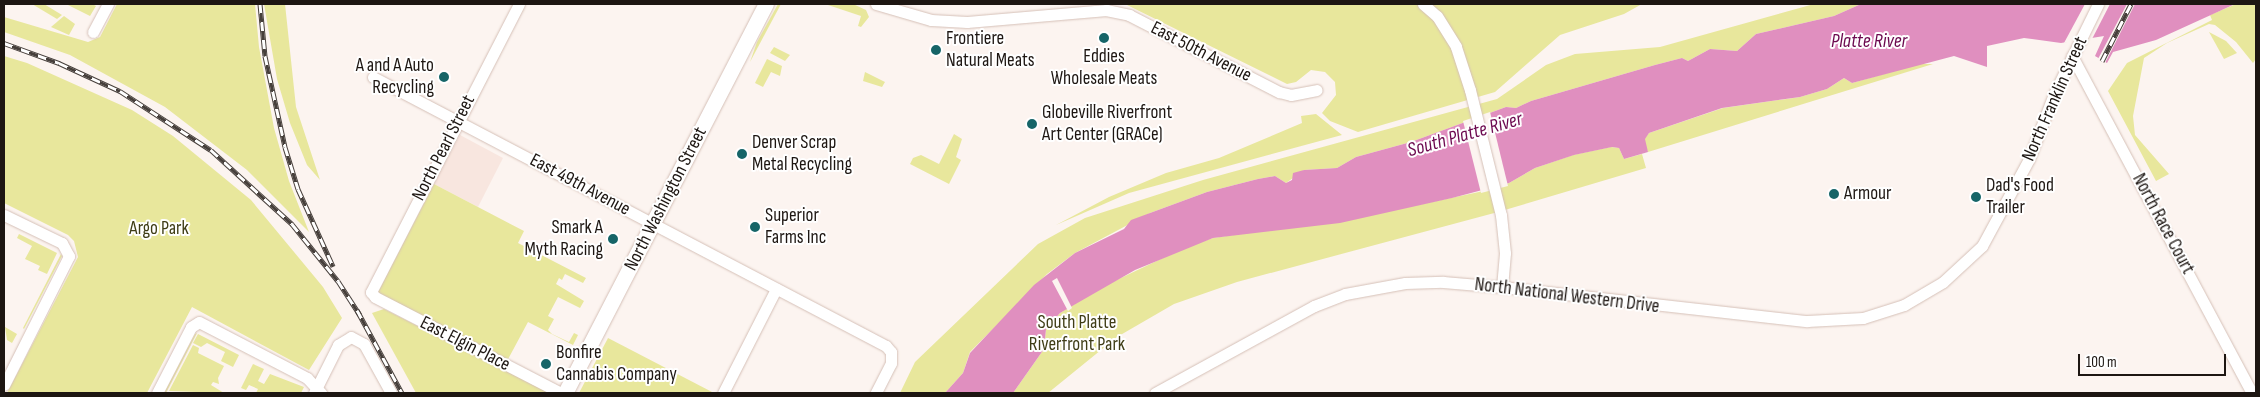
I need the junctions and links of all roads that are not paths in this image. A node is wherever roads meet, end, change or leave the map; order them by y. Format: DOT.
graph roads {
  1 [pos="108,4"];
  2 [pos="519,4"];
  3 [pos="766,4"];
  4 [pos="876,4"];
  5 [pos="1423,4"];
  6 [pos="2098,4"];
  7 [pos="93,32"];
  8 [pos="2072,56"];
  9 [pos="373,77"];
  10 [pos="1317,90"];
  11 [pos="458,121"];
  12 [pos="4,215"];
  13 [pos="653,224"];
  14 [pos="1982,246"];
  15 [pos="1502,287"];
  16 [pos="776,289"];
  17 [pos="371,292"];
  18 [pos="4,385"];
  19 [pos="317,392"];
  20 [pos="157,393"];
  21 [pos="391,393"];
  22 [pos="561,393"];
  23 [pos="565,393"];
  24 [pos="723,393"];
  25 [pos="876,393"];
  26 [pos="1155,393"];
  27 [pos="2252,393"];
  1 -- 7 [label="street"];
  2 -- 11 [label="street, North Pearl Street"];
  3 -- 13 [label="main road, North Washington Street"];
  4 -- 10 [label="street, East 50th Avenue"];
  5 -- 15 [label="street"];
  6 -- 8 [label="street, North Franklin Street"];
  8 -- 14 [label="street, North Franklin Street"];
  8 -- 27 [label="street, North Race Court"];
  9 -- 11 [label="street, East 49th Avenue"];
  11 -- 13 [label="street, East 49th Avenue"];
  11 -- 17 [label="street, North Pearl Street"];
  12 -- 18 [label="street"];
  13 -- 16 [label="street, East 49th Avenue"];
  13 -- 23 [label="main road, North Washington Street"];
  14 -- 15 [label="street, North National Western Drive"];
  15 -- 26 [label="street, North National Western Drive"];
  16 -- 24 [label="street"];
  16 -- 25 [label="street, East 49th Avenue"];
  17 -- 22 [label="street, East Elgin Place"];
  19 -- 20 [label="street"];
  19 -- 21 [label="street"];
}
